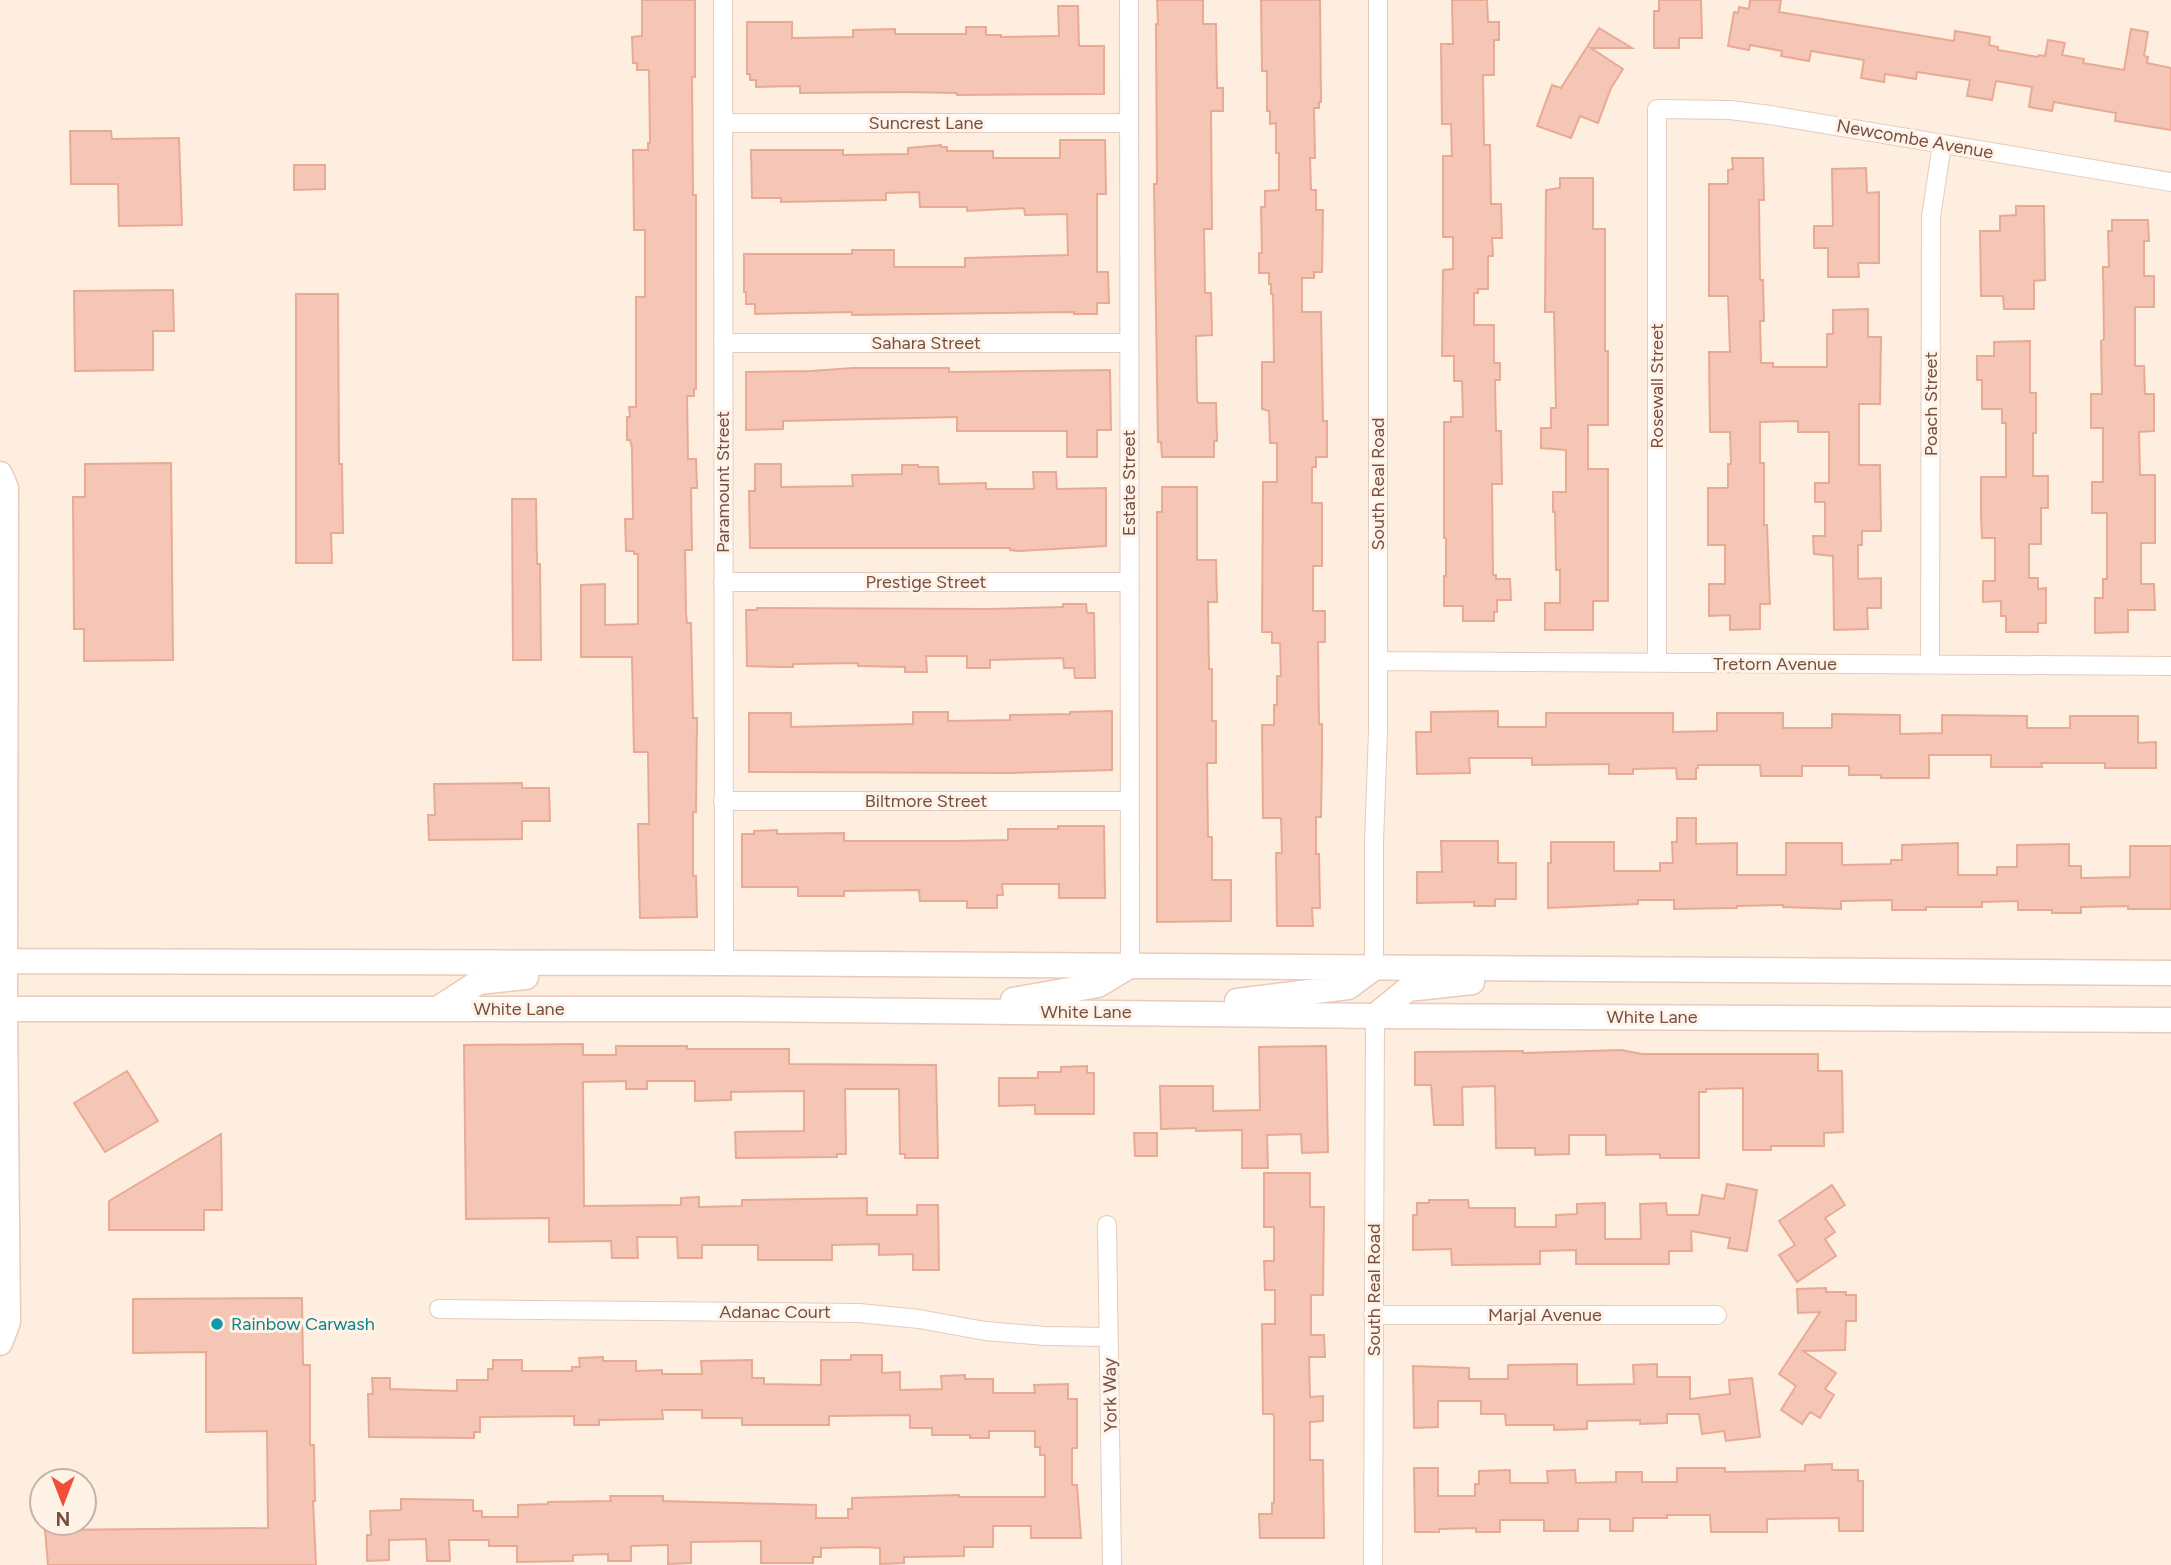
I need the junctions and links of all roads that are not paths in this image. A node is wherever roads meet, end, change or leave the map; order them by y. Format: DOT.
graph roads {
  1 [pos="723,0"];
  2 [pos="1129,0"];
  3 [pos="1378,0"];
  4 [pos="1657,109"];
  5 [pos="723,123"];
  6 [pos="1129,123"];
  7 [pos="1942,144"];
  8 [pos="2171,182"];
  9 [pos="723,343"];
  10 [pos="1129,343"];
  11 [pos="0,474"];
  12 [pos="723,582"];
  13 [pos="1129,582"];
  14 [pos="1378,661"];
  15 [pos="1657,663"];
  16 [pos="1930,665"];
  17 [pos="2171,666"];
  18 [pos="0,742"];
  19 [pos="5,769"];
  20 [pos="723,801"];
  21 [pos="1129,801"];
  22 [pos="3,961"];
  23 [pos="648,963"];
  24 [pos="724,963"];
  25 [pos="1130,966"];
  26 [pos="1374,968"];
  27 [pos="1577,969"];
  28 [pos="2171,973"];
  29 [pos="2,1009"];
  30 [pos="437,1009"];
  31 [pos="950,1011"];
  32 [pos="1150,1012"];
  33 [pos="1375,1016"];
  34 [pos="2171,1020"];
  35 [pos="1107,1225"];
  36 [pos="439,1310"];
  37 [pos="1373,1315"];
  38 [pos="1717,1315"];
  39 [pos="1109,1337"];
  40 [pos="0,1343"];
  41 [pos="1112,1565"];
  42 [pos="1373,1565"];
  1 -- 5 [label="street, Paramount Street"];
  2 -- 6 [label="street, Estate Street"];
  3 -- 14 [label="street, South Real Road"];
  4 -- 7 [label="street, Newcombe Avenue"];
  4 -- 15 [label="street, Rosewall Street"];
  5 -- 6 [label="street, Suncrest Lane"];
  5 -- 9 [label="street, Paramount Street"];
  6 -- 10 [label="street, Estate Street"];
  7 -- 8 [label="street, Newcombe Avenue"];
  7 -- 16 [label="street, Poach Street"];
  9 -- 10 [label="street, Sahara Street"];
  9 -- 12 [label="street, Paramount Street"];
  10 -- 13 [label="street, Estate Street"];
  11 -- 19 [label="main road"];
  12 -- 13 [label="street, Prestige Street"];
  12 -- 20 [label="street, Paramount Street"];
  13 -- 21 [label="street, Estate Street"];
  14 -- 15 [label="street, Tretorn Avenue"];
  14 -- 26 [label="street, South Real Road"];
  15 -- 16 [label="street, Tretorn Avenue"];
  16 -- 17 [label="street, Tretorn Avenue"];
  18 -- 19 [label="main road"];
  19 -- 22 [label="main road"];
  20 -- 21 [label="street, Biltmore Street"];
  20 -- 24 [label="street, Paramount Street"];
  21 -- 25 [label="street, Estate Street"];
  22 -- 23 [label="main road"];
  22 -- 29 [label="main road"];
  23 -- 24 [label="main road"];
  23 -- 30 [label="main road"];
  24 -- 25 [label="main road"];
  25 -- 26 [label="main road"];
  25 -- 31 [label="main road"];
  26 -- 27 [label="main road"];
  26 -- 32 [label="main road"];
  27 -- 28 [label="main road"];
  27 -- 33 [label="main road"];
  29 -- 30 [label="main road, White Lane"];
  29 -- 40 [label="main road"];
  30 -- 31 [label="main road, White Lane"];
  31 -- 32 [label="main road, White Lane"];
  32 -- 33 [label="main road, White Lane"];
  33 -- 34 [label="main road, White Lane"];
  33 -- 37 [label="street, South Real Road"];
  35 -- 39 [label="street, York Way"];
  36 -- 39 [label="street, Adanac Court"];
  37 -- 38 [label="street, Marjal Avenue"];
  37 -- 42 [label="street, South Real Road"];
  39 -- 41 [label="street, York Way"];
}
